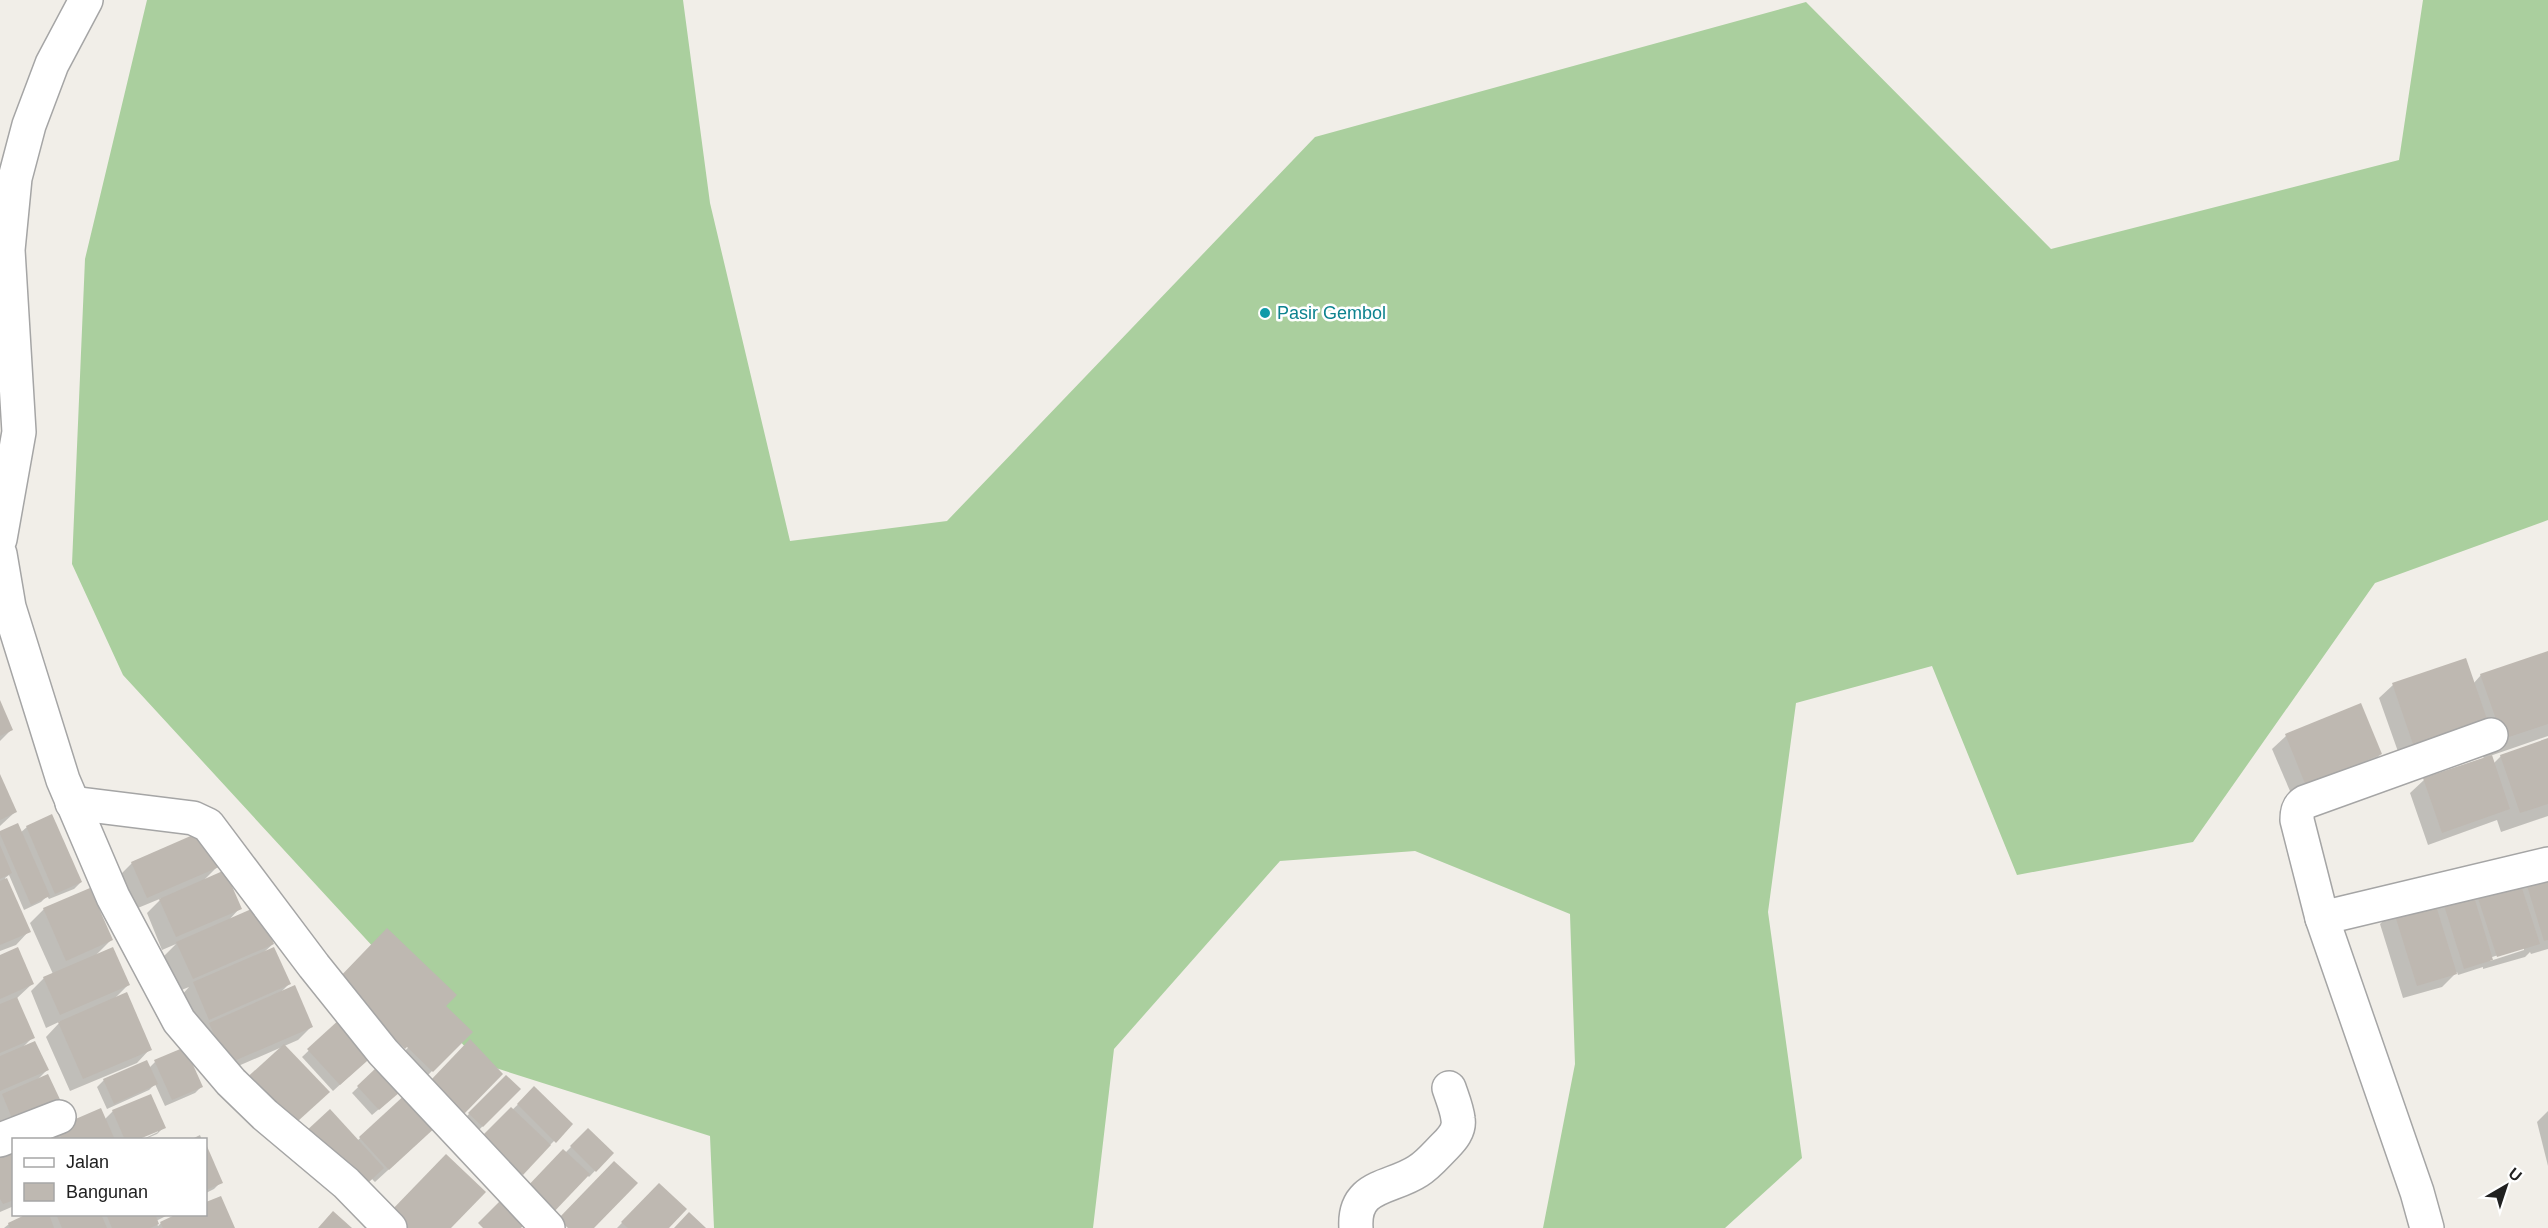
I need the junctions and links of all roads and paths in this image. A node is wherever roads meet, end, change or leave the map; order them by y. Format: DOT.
graph roads {
  1 [pos="86,0"];
  2 [pos="7,178"];
  3 [pos="0,539"];
  4 [pos="0,554"];
  5 [pos="2491,735"];
  6 [pos="72,803"];
  7 [pos="2548,864"];
  8 [pos="2322,918"];
  9 [pos="1449,1088"];
  10 [pos="59,1117"];
  11 [pos="0,1140"];
  12 [pos="390,1228"];
  13 [pos="548,1228"];
  14 [pos="1356,1228"];
  15 [pos="2427,1228"];
  1 -- 2 [label="street"];
  2 -- 3 [label="street"];
  4 -- 6 [label="street"];
  5 -- 8 [label="street"];
  6 -- 12 [label="street"];
  6 -- 13 [label="street"];
  7 -- 8 [label="street"];
  8 -- 15 [label="street"];
  9 -- 14 [label="street"];
  10 -- 11 [label="street"];
}
